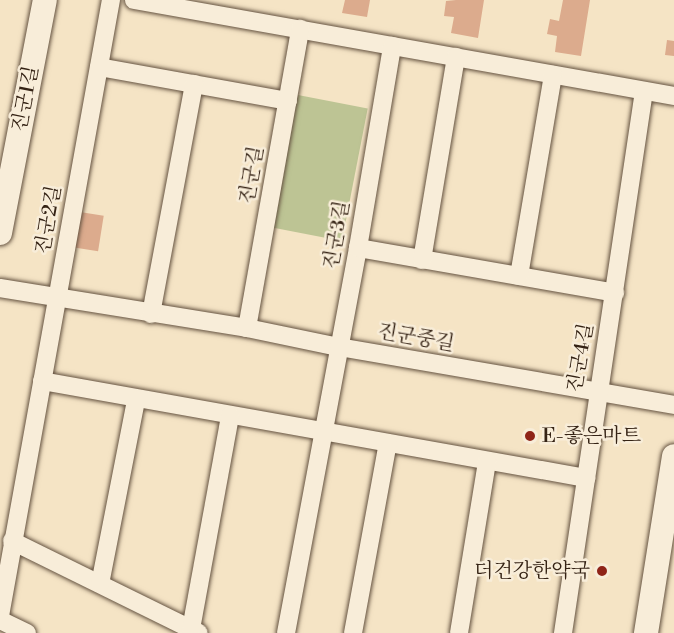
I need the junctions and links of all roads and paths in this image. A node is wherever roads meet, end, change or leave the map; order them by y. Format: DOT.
graph roads {
  1 [pos="45,0"];
  2 [pos="111,0"];
  3 [pos="134,0"];
  4 [pos="300,30"];
  5 [pos="392,46"];
  6 [pos="456,57"];
  7 [pos="99,67"];
  8 [pos="554,75"];
  9 [pos="194,84"];
  10 [pos="644,91"];
  11 [pos="674,96"];
  12 [pos="288,101"];
  13 [pos="0,233"];
  14 [pos="358,248"];
  15 [pos="422,260"];
  16 [pos="519,276"];
  17 [pos="0,288"];
  18 [pos="615,293"];
  19 [pos="58,299"];
  20 [pos="151,314"];
  21 [pos="248,328"];
  22 [pos="339,347"];
  23 [pos="42,381"];
  24 [pos="598,393"];
  25 [pos="136,400"];
  26 [pos="674,405"];
  27 [pos="230,416"];
  28 [pos="324,430"];
  29 [pos="388,442"];
  30 [pos="674,456"];
  31 [pos="487,462"];
  32 [pos="586,478"];
  33 [pos="12,541"];
  34 [pos="100,584"];
  35 [pos="0,618"];
  36 [pos="195,631"];
  37 [pos="27,633"];
  38 [pos="286,633"];
  39 [pos="353,633"];
  40 [pos="459,633"];
  41 [pos="563,633"];
  42 [pos="646,633"];
  1 -- 13 [label="street, 진군1길"];
  2 -- 7 [label="street, 진군2길"];
  3 -- 4 [label="street"];
  4 -- 5 [label="street"];
  4 -- 12 [label="street, 진군길"];
  5 -- 6 [label="street"];
  5 -- 14 [label="street, 진군3길"];
  6 -- 8 [label="street"];
  6 -- 15 [label="street"];
  7 -- 9 [label="street"];
  7 -- 19 [label="street, 진군2길"];
  8 -- 10 [label="street"];
  8 -- 16 [label="street"];
  9 -- 12 [label="street"];
  9 -- 20 [label="street"];
  10 -- 11 [label="street"];
  10 -- 18 [label="street, 진군4길"];
  12 -- 21 [label="street, 진군길"];
  14 -- 15 [label="street"];
  14 -- 22 [label="street, 진군3길"];
  15 -- 16 [label="street"];
  16 -- 18 [label="street"];
  17 -- 19 [label="street, 진군중길"];
  18 -- 24 [label="street, 진군4길"];
  19 -- 20 [label="street, 진군중길"];
  19 -- 23 [label="street, 진군2길"];
  20 -- 21 [label="street, 진군중길"];
  21 -- 22 [label="street, 진군중길"];
  22 -- 24 [label="street, 진군중길"];
  22 -- 28 [label="street, 진군3길"];
  23 -- 25 [label="street"];
  23 -- 33 [label="street, 진군2길"];
  24 -- 26 [label="street, 진군중길"];
  24 -- 32 [label="street, 진군4길"];
  25 -- 27 [label="street"];
  25 -- 34 [label="street"];
  27 -- 28 [label="street"];
  27 -- 36 [label="street"];
  28 -- 29 [label="street"];
  28 -- 38 [label="street, 진군3길"];
  29 -- 31 [label="street"];
  29 -- 39 [label="street"];
  30 -- 42 [label="street"];
  31 -- 32 [label="street"];
  31 -- 40 [label="street"];
  32 -- 41 [label="street, 진군4길"];
  33 -- 34 [label="street"];
  33 -- 35 [label="street, 진군2길"];
  34 -- 36 [label="street"];
  35 -- 37 [label="street"];
}
